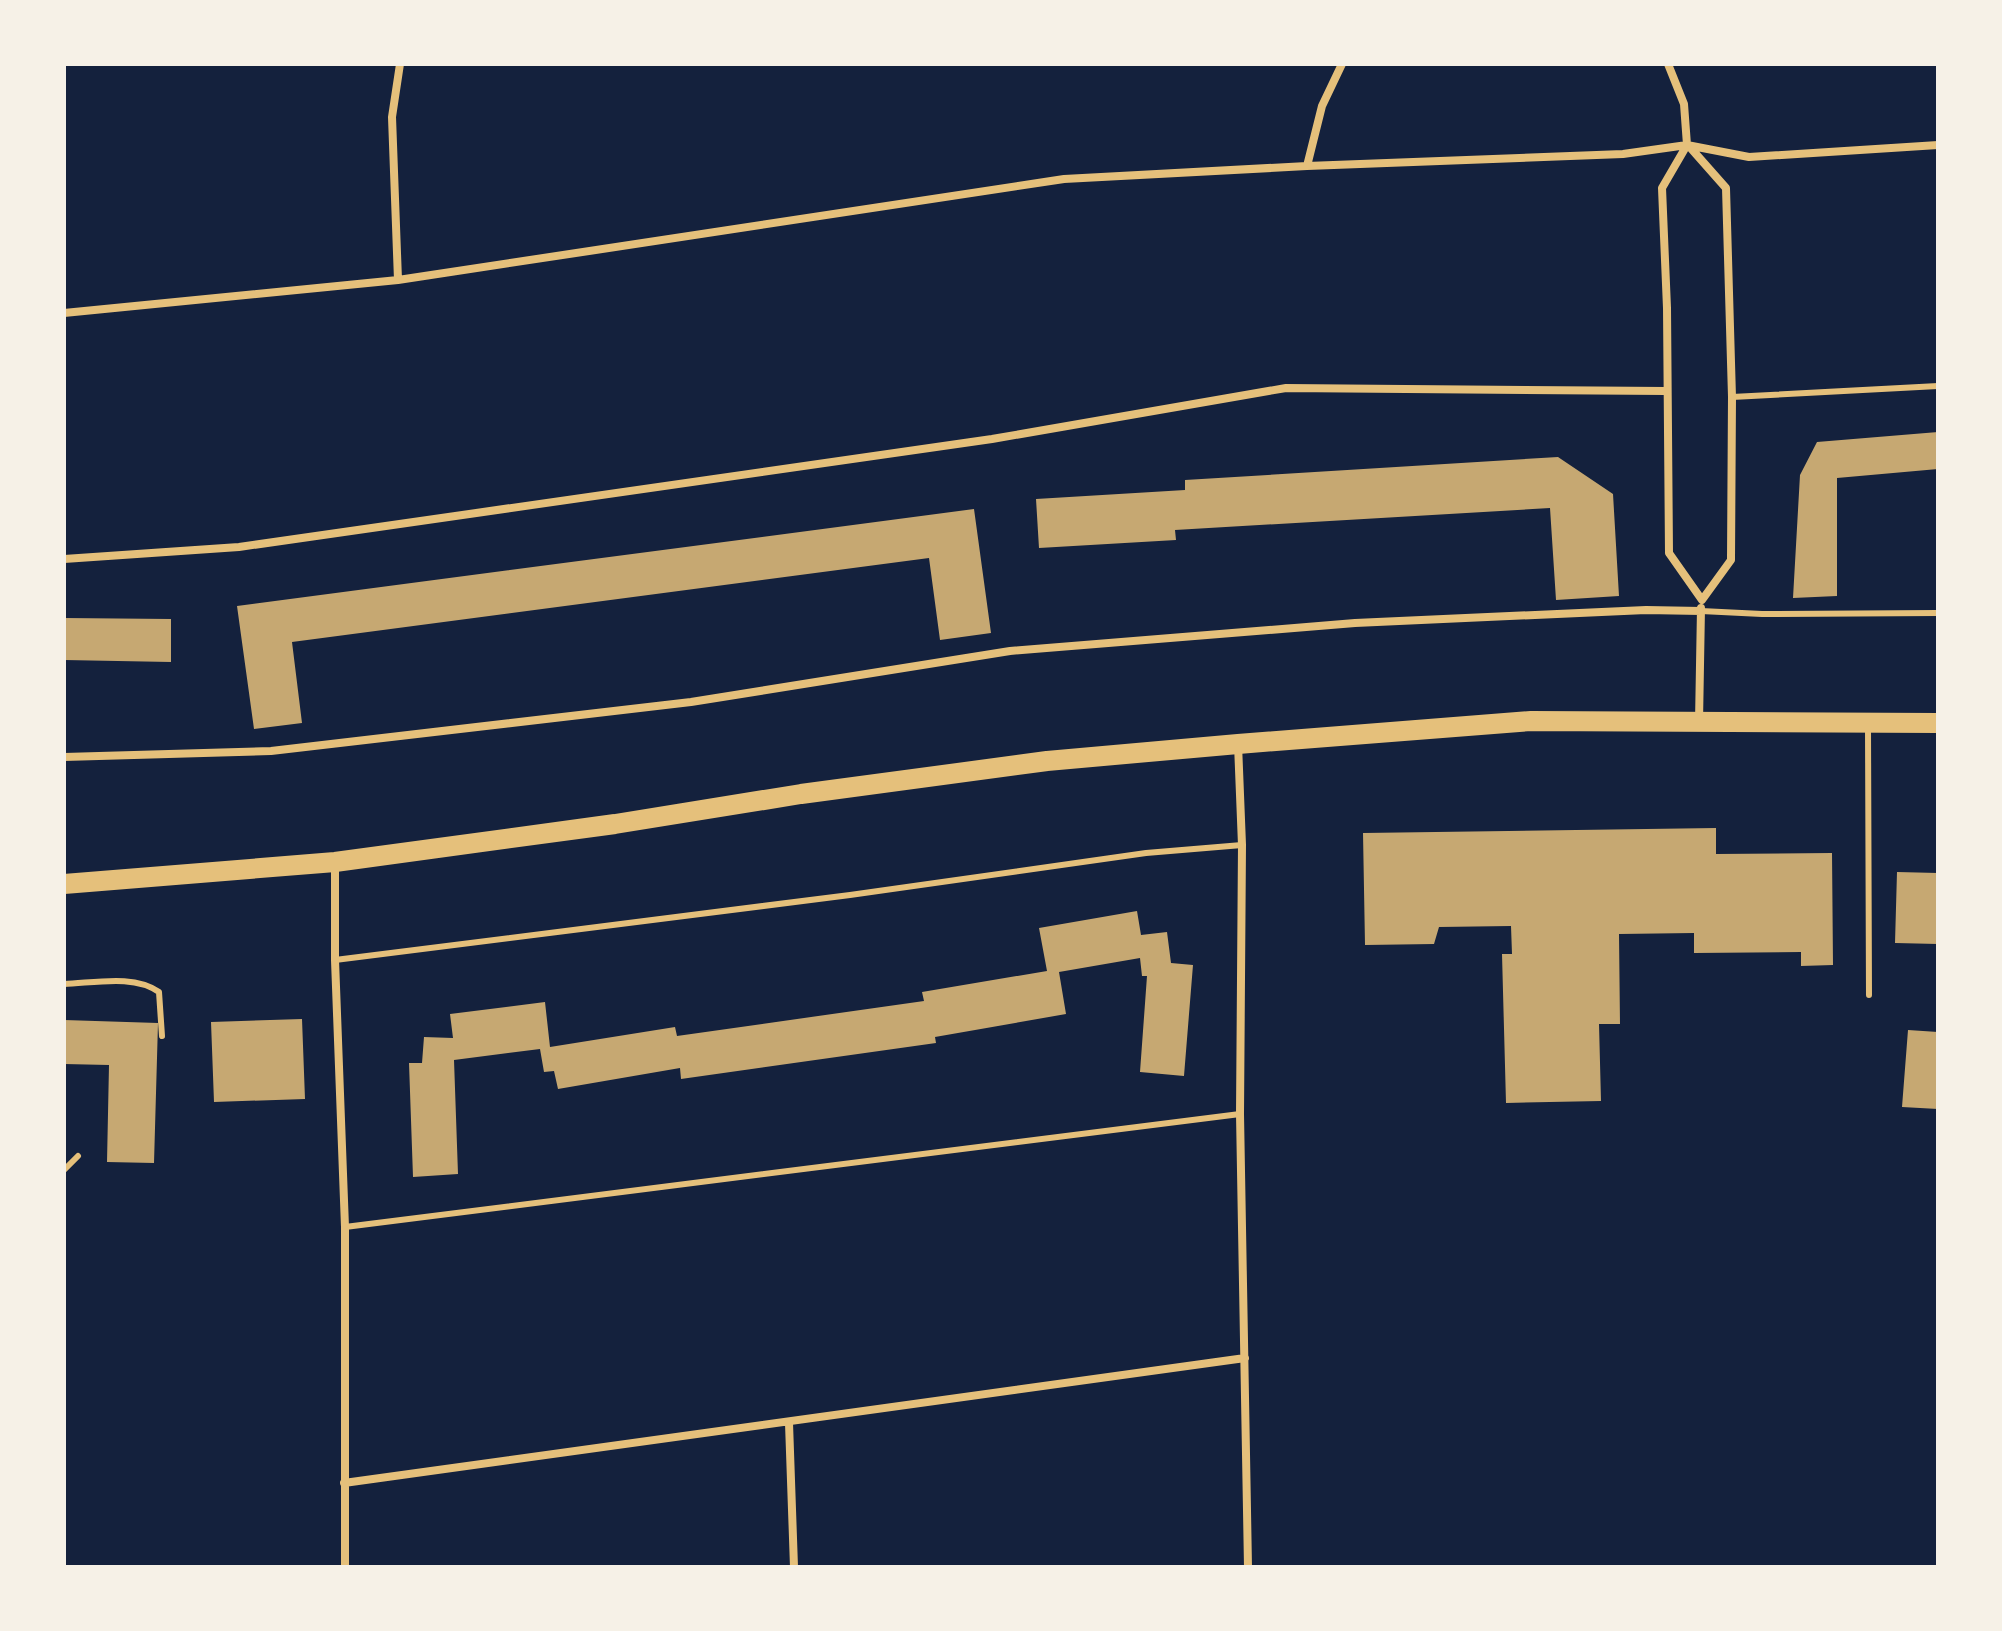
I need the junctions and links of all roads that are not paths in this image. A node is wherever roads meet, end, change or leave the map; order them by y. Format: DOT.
graph roads {
  1 [pos="400,64"];
  2 [pos="1342,64"];
  3 [pos="1668,64"];
  4 [pos="1687,145"];
  5 [pos="1938,145"];
  6 [pos="1307,166"];
  7 [pos="398,280"];
  8 [pos="64,313"];
  9 [pos="1938,386"];
  10 [pos="1666,391"];
  11 [pos="1732,397"];
  12 [pos="64,559"];
  13 [pos="1702,600"];
  14 [pos="1701,611"];
  15 [pos="1938,613"];
  16 [pos="1868,722"];
  17 [pos="1699,723"];
  18 [pos="1938,723"];
  19 [pos="1238,744"];
  20 [pos="64,757"];
  21 [pos="1242,845"];
  22 [pos="335,862"];
  23 [pos="64,884"];
  24 [pos="335,960"];
  25 [pos="64,984"];
  26 [pos="1869,995"];
  27 [pos="162,1036"];
  28 [pos="1240,1114"];
  29 [pos="78,1156"];
  30 [pos="64,1170"];
  31 [pos="345,1227"];
  32 [pos="1245,1358"];
  33 [pos="789,1423"];
  34 [pos="344,1483"];
  35 [pos="345,1567"];
  36 [pos="794,1567"];
  37 [pos="1248,1567"];
  1 -- 7 [label="street"];
  2 -- 6 [label="street"];
  3 -- 4 [label="street"];
  4 -- 5 [label="street"];
  4 -- 6 [label="street"];
  4 -- 10 [label="street"];
  4 -- 11 [label="street"];
  6 -- 7 [label="street"];
  7 -- 8 [label="street"];
  9 -- 11 [label="lane"];
  10 -- 12 [label="street"];
  10 -- 13 [label="street"];
  11 -- 13 [label="street"];
  13 -- 14 [label="street"];
  14 -- 15 [label="lane"];
  14 -- 17 [label="street"];
  14 -- 20 [label="street"];
  16 -- 17 [label="main road"];
  16 -- 18 [label="main road"];
  16 -- 26 [label="lane"];
  17 -- 19 [label="main road"];
  19 -- 21 [label="street"];
  19 -- 22 [label="main road"];
  21 -- 24 [label="lane"];
  21 -- 28 [label="street"];
  22 -- 23 [label="main road"];
  22 -- 24 [label="street"];
  24 -- 31 [label="street"];
  25 -- 27 [label="lane"];
  28 -- 31 [label="lane"];
  28 -- 32 [label="street"];
  29 -- 30 [label="lane"];
  31 -- 34 [label="street"];
  32 -- 33 [label="street"];
  32 -- 37 [label="street"];
  33 -- 34 [label="street"];
  33 -- 36 [label="street"];
  34 -- 35 [label="street"];
}
